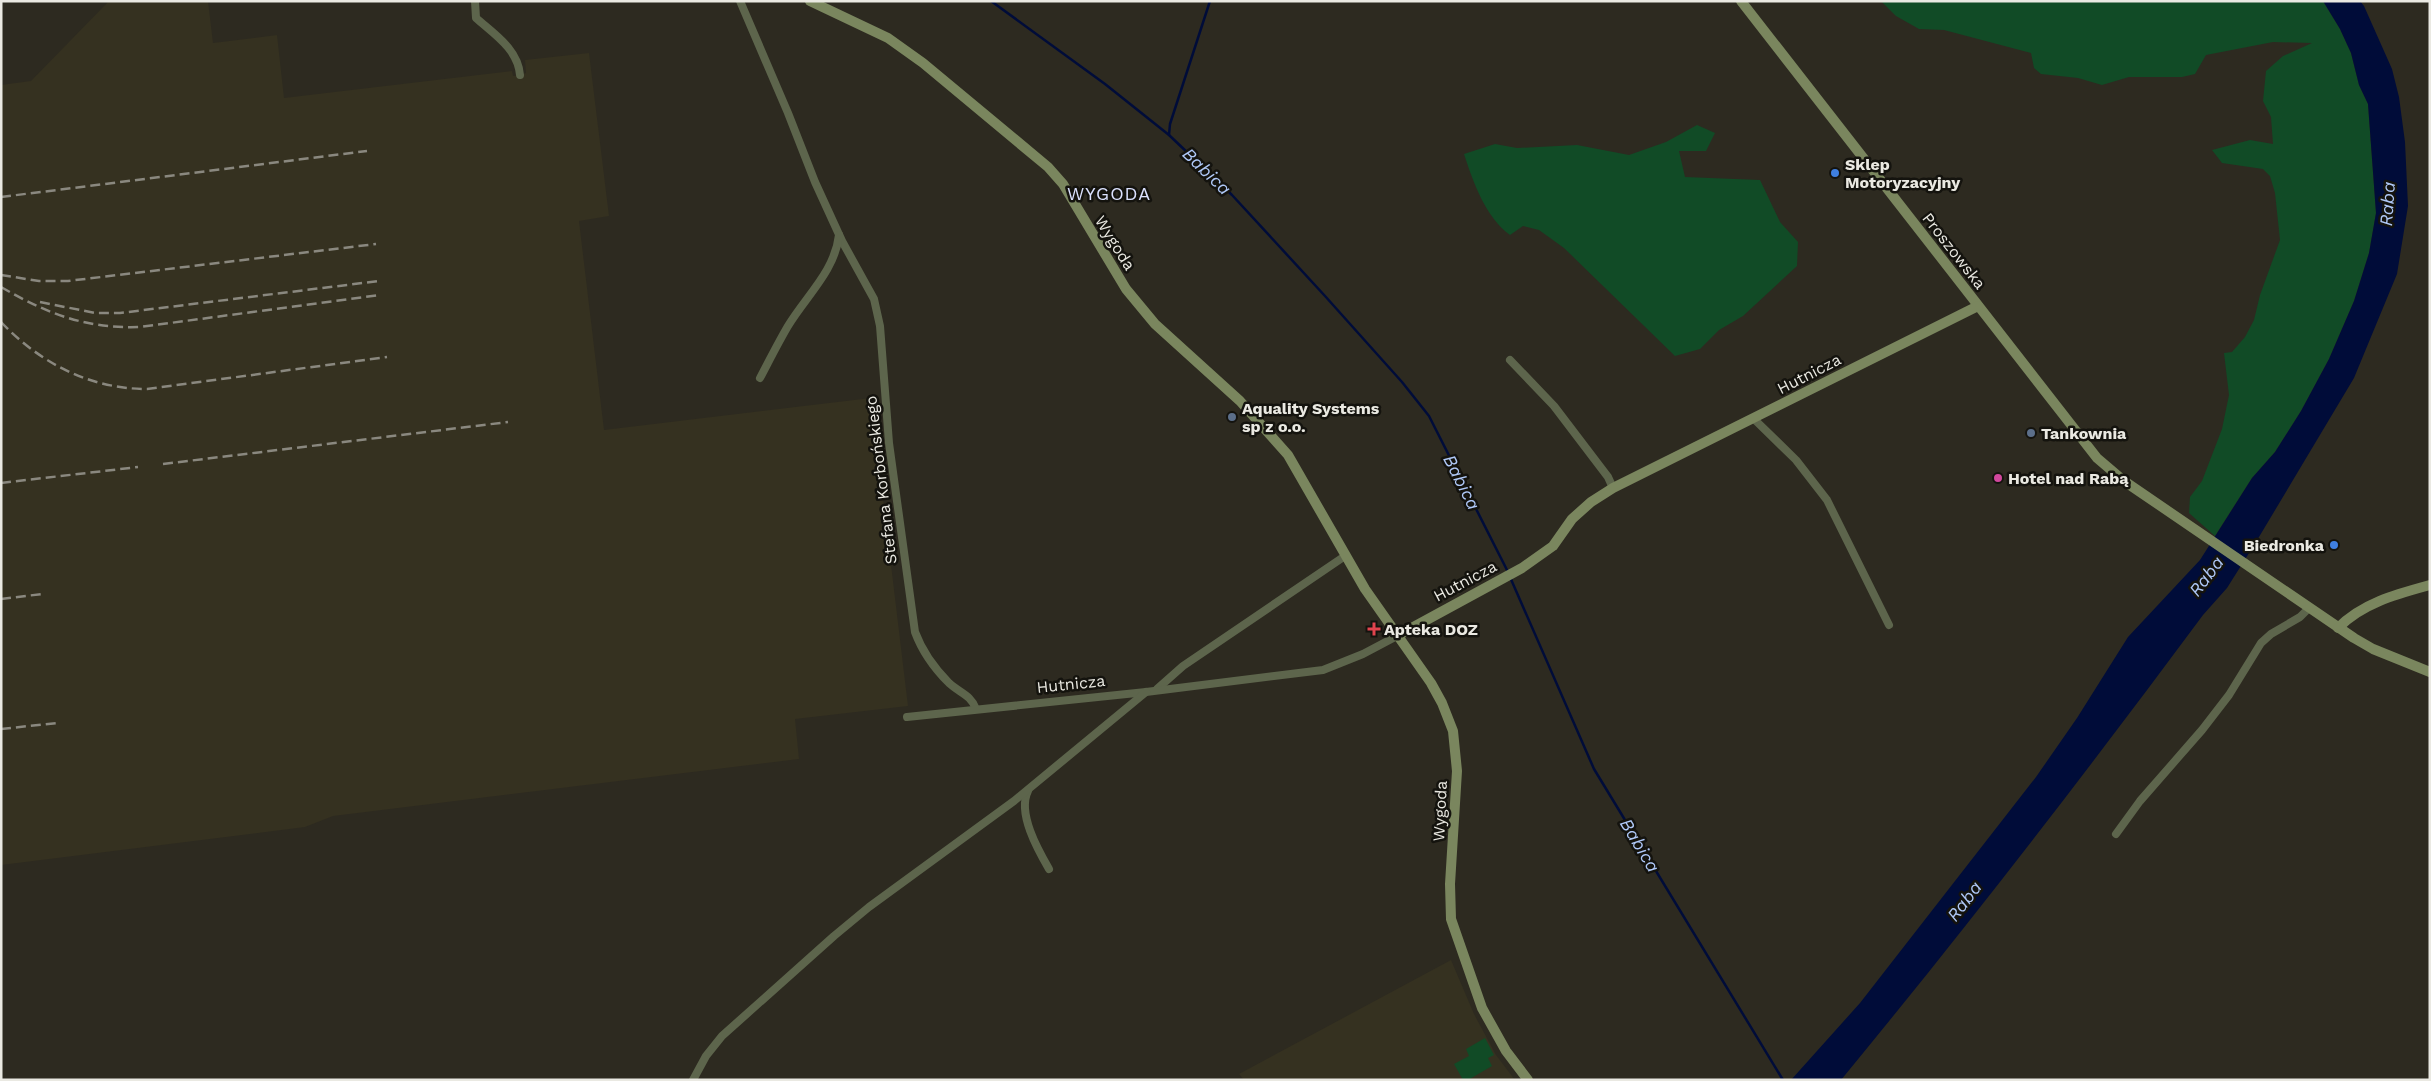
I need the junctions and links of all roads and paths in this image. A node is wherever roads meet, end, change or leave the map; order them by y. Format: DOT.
graph roads {
  1 [pos="475,1"];
  2 [pos="740,1"];
  3 [pos="810,1"];
  4 [pos="1741,1"];
  5 [pos="520,75"];
  6 [pos="839,233"];
  7 [pos="1978,306"];
  8 [pos="1510,360"];
  9 [pos="760,378"];
  10 [pos="1754,419"];
  11 [pos="1613,488"];
  12 [pos="1345,556"];
  13 [pos="2430,585"];
  14 [pos="2309,608"];
  15 [pos="1889,625"];
  16 [pos="2338,628"];
  17 [pos="1397,636"];
  18 [pos="2430,672"];
  19 [pos="1156,690"];
  20 [pos="1146,692"];
  21 [pos="976,709"];
  22 [pos="907,717"];
  23 [pos="1028,789"];
  24 [pos="2116,834"];
  25 [pos="1049,869"];
  26 [pos="693,1080"];
  27 [pos="1528,1080"];
  1 -- 5 [label="street"];
  2 -- 6 [label="street, Stefana Korbońskiego"];
  3 -- 12 [label="street, Wygoda"];
  4 -- 7 [label="street, Proszowska"];
  6 -- 9 [label="street"];
  6 -- 21 [label="street, Stefana Korbońskiego"];
  7 -- 10 [label="street, Hutnicza"];
  7 -- 14 [label="street, Proszowska"];
  8 -- 11 [label="street"];
  10 -- 11 [label="street, Hutnicza"];
  10 -- 15 [label="street"];
  11 -- 17 [label="street, Hutnicza"];
  12 -- 17 [label="street, Wygoda"];
  12 -- 19 [label="street"];
  13 -- 16 [label="street"];
  14 -- 16 [label="street, Proszowska"];
  14 -- 24 [label="street"];
  16 -- 18 [label="street, Proszowska"];
  17 -- 19 [label="street, Hutnicza"];
  17 -- 27 [label="street, Wygoda"];
  19 -- 20 [label="street, Hutnicza"];
  20 -- 21 [label="street, Hutnicza"];
  20 -- 23 [label="street"];
  21 -- 22 [label="street, Hutnicza"];
  23 -- 25 [label="street"];
  23 -- 26 [label="street"];
}
